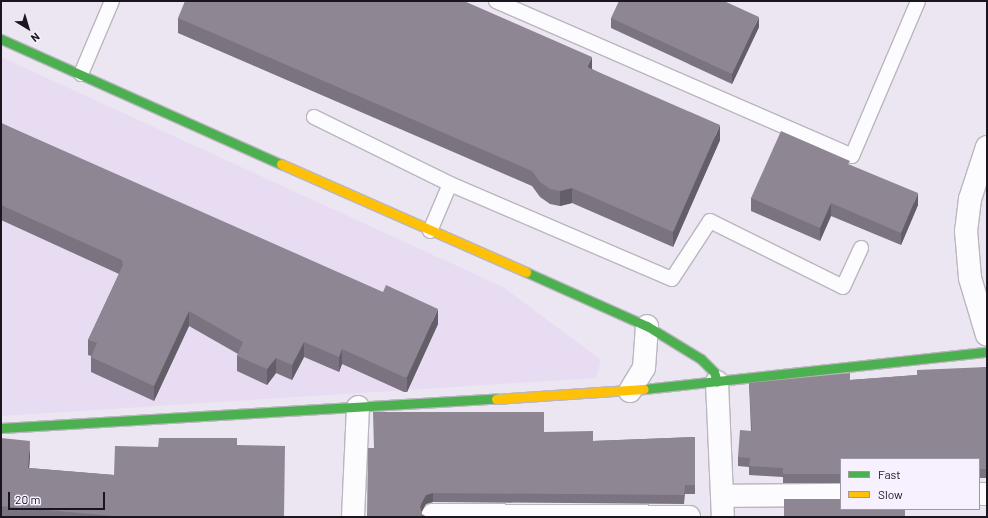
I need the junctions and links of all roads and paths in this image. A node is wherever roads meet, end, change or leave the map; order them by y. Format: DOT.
graph roads {
  1 [pos="112,1"];
  2 [pos="496,1"];
  3 [pos="918,1"];
  4 [pos="1,39"];
  5 [pos="81,74"];
  6 [pos="314,118"];
  7 [pos="984,155"];
  8 [pos="450,184"];
  9 [pos="430,231"];
  10 [pos="861,248"];
  11 [pos="647,326"];
  12 [pos="987,335"];
  13 [pos="987,352"];
  14 [pos="717,382"];
  15 [pos="630,391"];
  16 [pos="358,406"];
  17 [pos="1,428"];
  18 [pos="840,495"];
  19 [pos="723,507"];
  20 [pos="564,516"];
  21 [pos="353,517"];
  22 [pos="433,517"];
  23 [pos="689,517"];
  1 -- 5 [label="lane"];
  2 -- 3 [label="lane"];
  4 -- 5 [label="street"];
  5 -- 9 [label="street"];
  6 -- 8 [label="lane"];
  7 -- 12 [label="street"];
  8 -- 9 [label="lane"];
  8 -- 10 [label="lane"];
  9 -- 11 [label="street"];
  11 -- 14 [label="street"];
  11 -- 15 [label="street"];
  13 -- 14 [label="street"];
  14 -- 15 [label="street"];
  14 -- 19 [label="street"];
  15 -- 16 [label="street"];
  16 -- 17 [label="street"];
  16 -- 21 [label="street"];
  18 -- 19 [label="street"];
  20 -- 22 [label="street"];
  20 -- 23 [label="street"];
}
